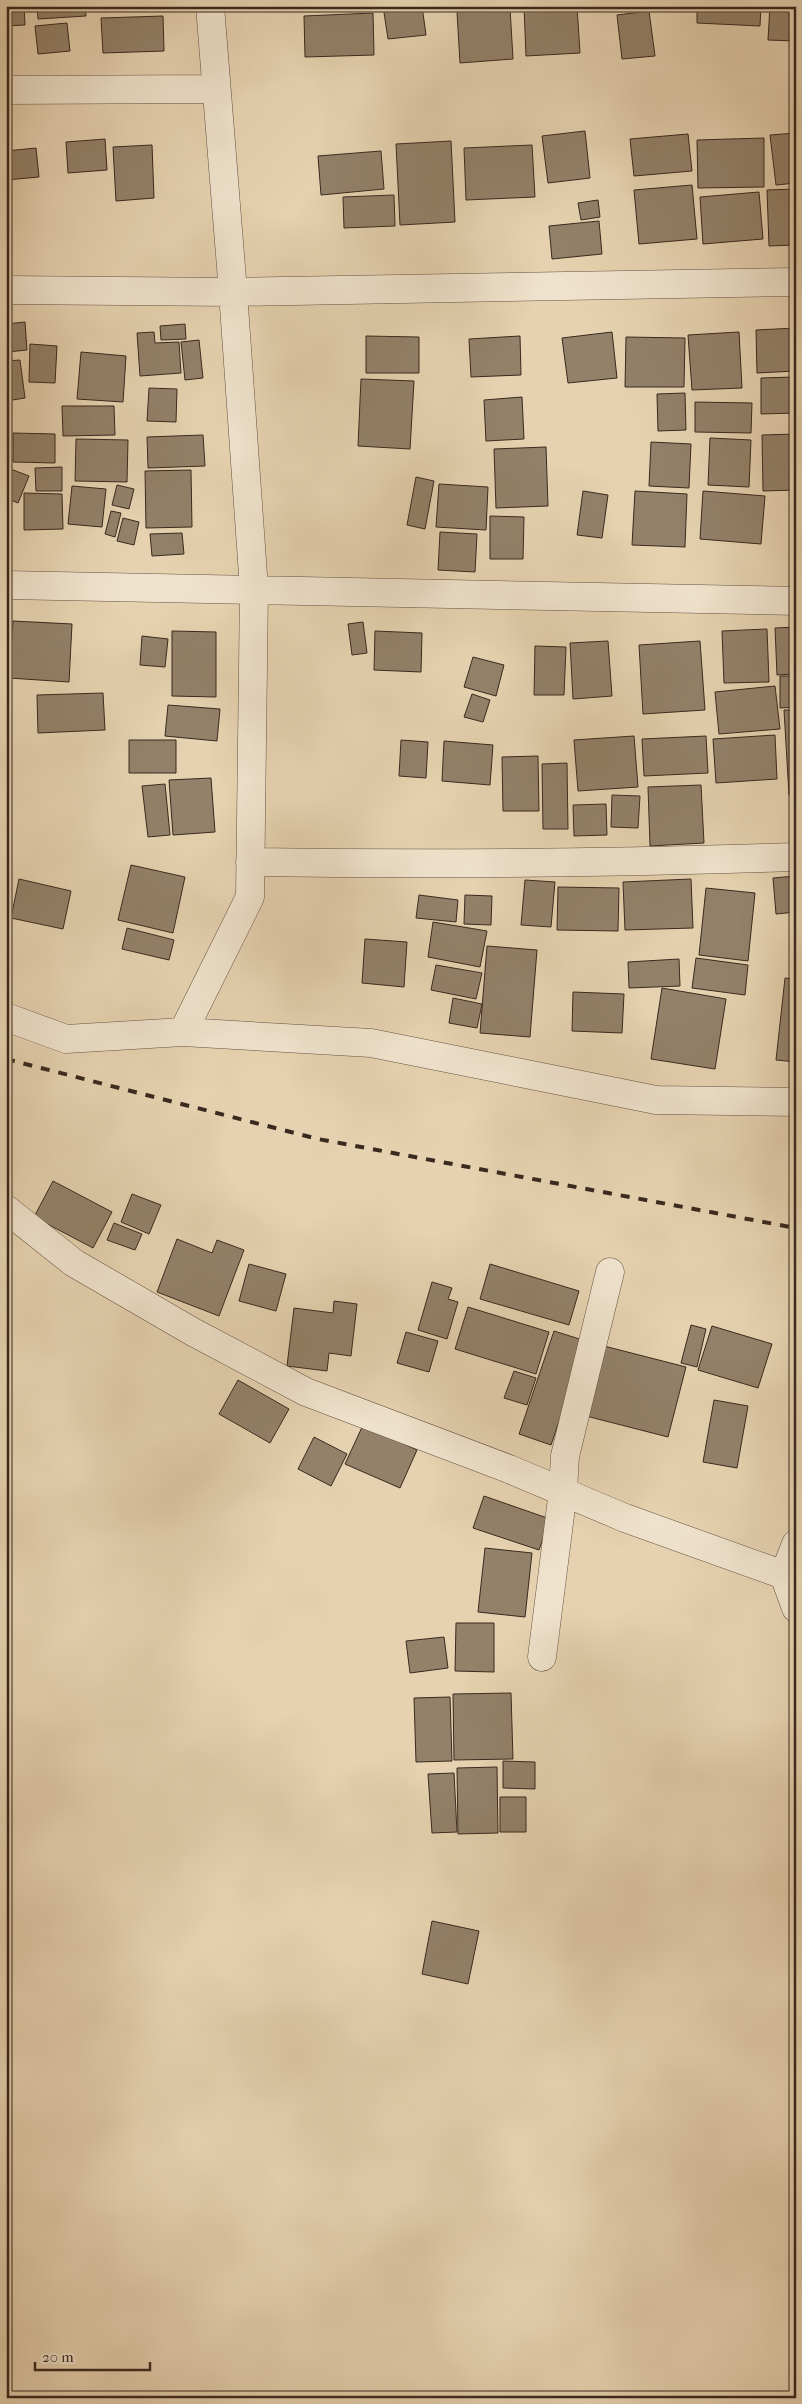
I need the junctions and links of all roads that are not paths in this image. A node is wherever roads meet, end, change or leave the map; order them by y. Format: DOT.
graph roads {
  1 [pos="210,6"];
  2 [pos="216,89"];
  3 [pos="6,90"];
  4 [pos="796,282"];
  5 [pos="6,290"];
  6 [pos="233,292"];
  7 [pos="6,585"];
  8 [pos="254,589"];
  9 [pos="796,600"];
  10 [pos="796,857"];
  11 [pos="250,862"];
  12 [pos="6,1017"];
  13 [pos="183,1032"];
  14 [pos="796,1102"];
  15 [pos="6,1209"];
  16 [pos="610,1272"];
  17 [pos="563,1491"];
  18 [pos="796,1544"];
  19 [pos="784,1575"];
  20 [pos="796,1608"];
  21 [pos="542,1657"];
  1 -- 2 [label="street"];
  2 -- 3 [label="street"];
  2 -- 6 [label="street"];
  4 -- 6 [label="street"];
  5 -- 6 [label="street"];
  6 -- 8 [label="street"];
  7 -- 8 [label="street"];
  8 -- 9 [label="street"];
  8 -- 11 [label="street"];
  10 -- 11 [label="street"];
  11 -- 13 [label="street"];
  12 -- 13 [label="street"];
  13 -- 14 [label="street"];
  15 -- 17 [label="street"];
  16 -- 17 [label="street"];
  17 -- 19 [label="street"];
  17 -- 21 [label="street"];
  18 -- 19 [label="street"];
  19 -- 20 [label="street"];
}
